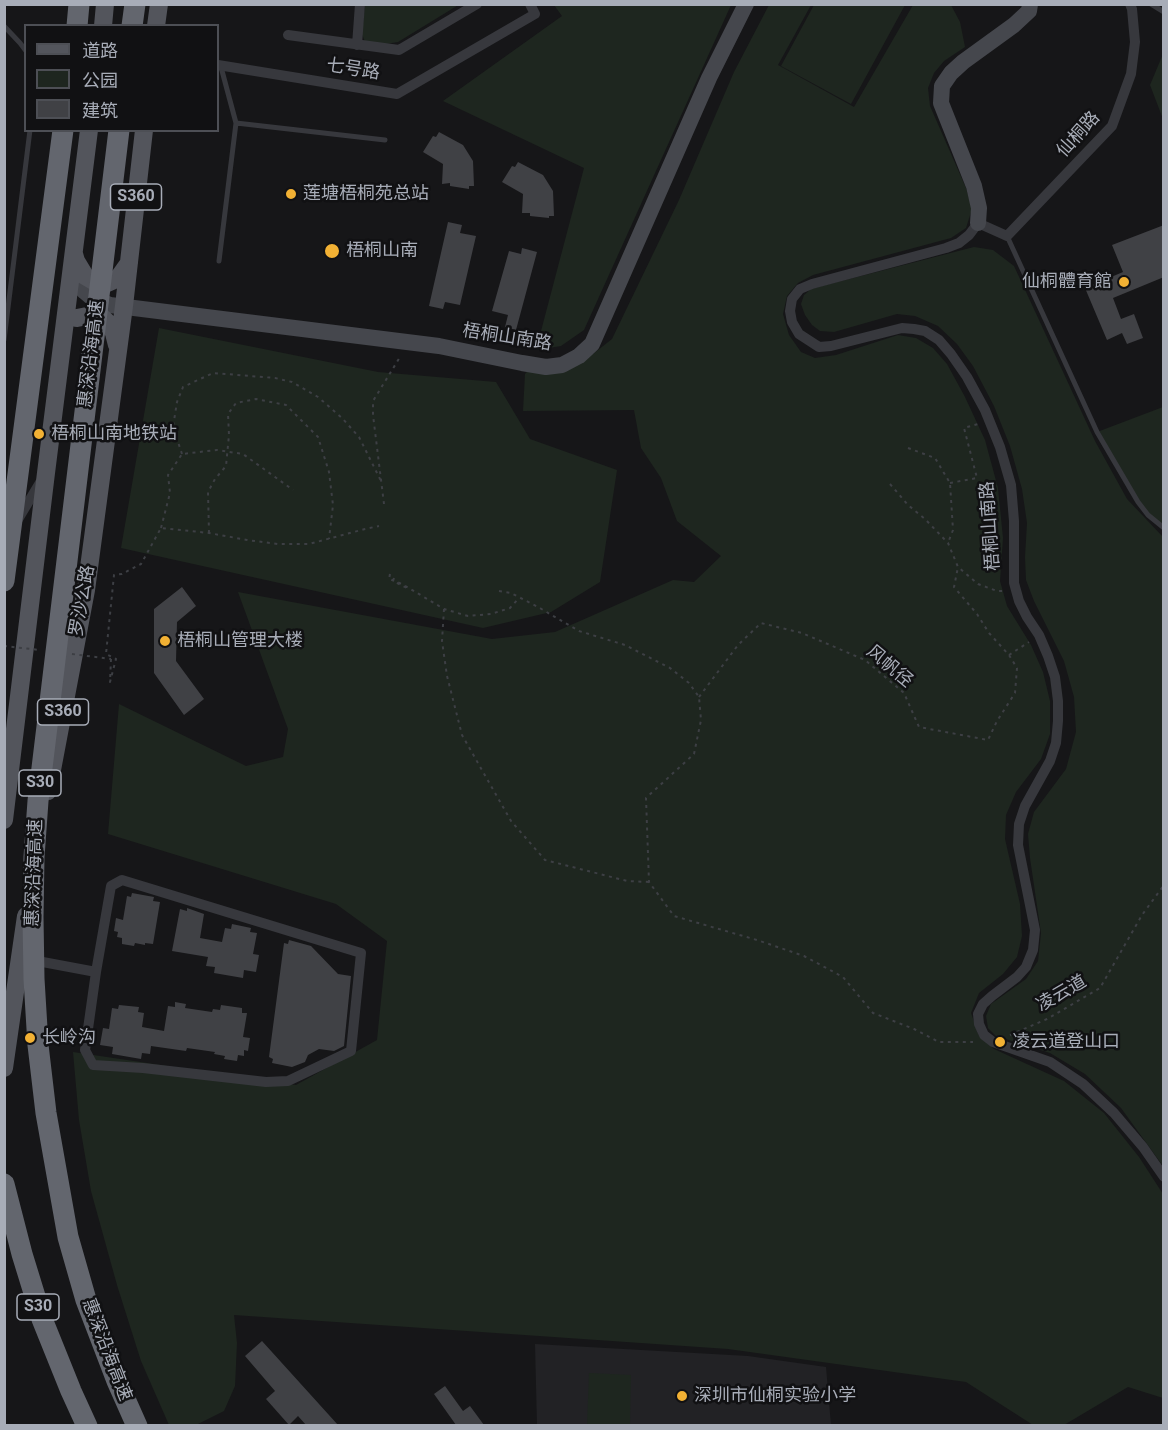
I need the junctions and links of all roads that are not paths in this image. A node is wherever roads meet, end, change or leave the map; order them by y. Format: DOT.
graph roads {
  1 [pos="80,4"];
  2 [pos="105,4"];
  3 [pos="135,4"];
  4 [pos="159,4"];
  5 [pos="360,4"];
  6 [pos="477,4"];
  7 [pos="746,4"];
  8 [pos="1030,4"];
  9 [pos="1130,4"];
  10 [pos="1151,4"];
  11 [pos="533,9"];
  12 [pos="1164,12"];
  13 [pos="77,24"];
  14 [pos="103,24"];
  15 [pos="132,24"];
  16 [pos="156,24"];
  17 [pos="4,26"];
  18 [pos="288,35"];
  19 [pos="357,45"];
  20 [pos="24,48"];
  21 [pos="219,65"];
  22 [pos="236,123"];
  23 [pos="30,132"];
  24 [pos="63,132"];
  25 [pos="89,132"];
  26 [pos="119,132"];
  27 [pos="144,132"];
  28 [pos="385,140"];
  29 [pos="978,223"];
  30 [pos="1007,236"];
  31 [pos="73,260"];
  32 [pos="219,261"];
  33 [pos="129,263"];
  34 [pos="117,305"];
  35 [pos="77,318"];
  36 [pos="64,336"];
  37 [pos="4,340"];
  38 [pos="118,356"];
  39 [pos="46,473"];
  40 [pos="1164,528"];
  41 [pos="4,543"];
  42 [pos="4,580"];
  43 [pos="4,820"];
  44 [pos="20,958"];
  45 [pos="96,972"];
  46 [pos="4,1068"];
  47 [pos="1164,1176"];
  48 [pos="4,1184"];
  49 [pos="87,1425"];
  50 [pos="137,1425"];
  1 -- 13 [label="highway"];
  2 -- 14 [label="main road"];
  3 -- 15 [label="highway"];
  4 -- 16 [label="main road"];
  5 -- 19 [label="street"];
  6 -- 19 [label="street"];
  7 -- 34 [label="street, 梧桐山南路"];
  8 -- 29 [label="street"];
  9 -- 30 [label="street, 仙桐路"];
  10 -- 12 [label="lane"];
  11 -- 21 [label="street, 七号路"];
  17 -- 20 [label="lane"];
  18 -- 19 [label="street"];
  21 -- 22 [label="lane"];
  22 -- 28 [label="lane"];
  22 -- 32 [label="lane"];
  23 -- 37 [label="lane"];
  24 -- 42 [label="highway, bridge"];
  25 -- 31 [label="main road, S360"];
  26 -- 50 [label="highway, 惠深沿海高速 / S30, bridge"];
  27 -- 33 [label="main road, 罗沙公路 / S360"];
  29 -- 30 [label="street"];
  29 -- 47 [label="street, 梧桐山南路"];
  30 -- 40 [label="lane"];
  31 -- 33 [label="main road"];
  31 -- 34 [label="street, 梧桐山南路"];
  31 -- 36 [label="main road, S360"];
  33 -- 34 [label="main road, 罗沙公路 / S360"];
  34 -- 35 [label="street, 梧桐山南路"];
  34 -- 38 [label="main road, 罗沙公路 / S360"];
  35 -- 36 [label="street, 梧桐山南路"];
  35 -- 38 [label="main road"];
  36 -- 39 [label="main road, S360"];
  38 -- 44 [label="main road, 罗沙公路 / S360"];
  39 -- 41 [label="street"];
  39 -- 43 [label="main road, S360"];
  44 -- 45 [label="street"];
  44 -- 46 [label="main road, 罗沙公路 / S360"];
  45 -- 45 [label="street"];
  48 -- 49 [label="highway, S30"];
}
